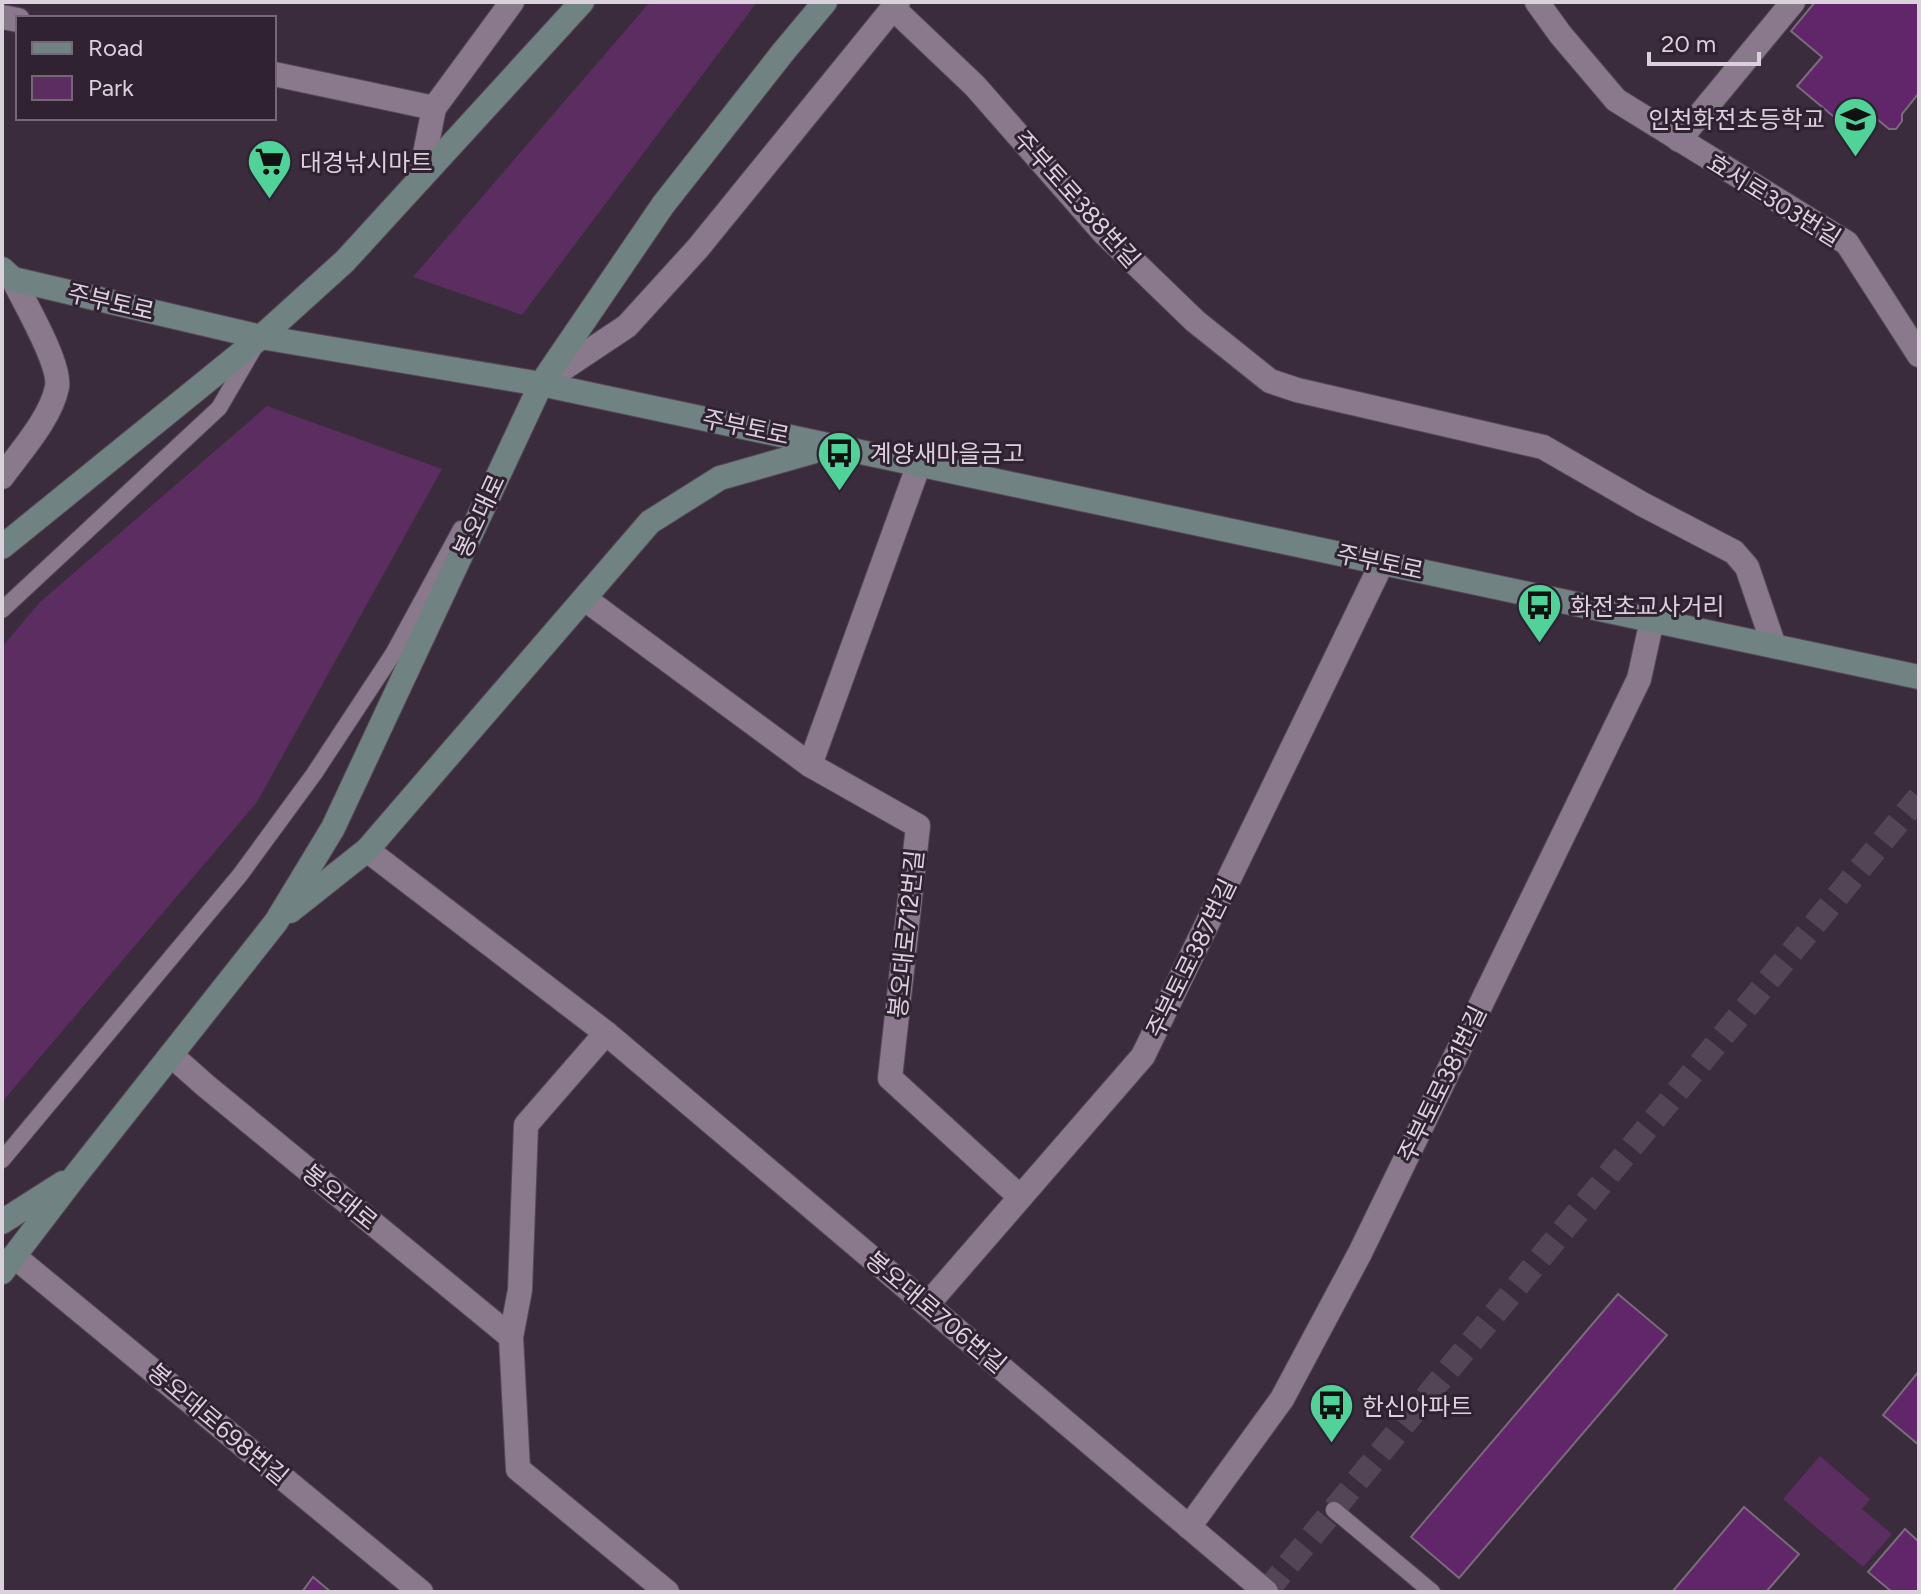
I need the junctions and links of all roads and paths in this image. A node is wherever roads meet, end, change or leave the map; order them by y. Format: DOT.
graph roads {
  1 [pos="512,2"];
  2 [pos="582,2"];
  3 [pos="825,2"];
  4 [pos="1537,2"];
  5 [pos="1793,2"];
  6 [pos="896,5"];
  7 [pos="276,74"];
  8 [pos="434,108"];
  9 [pos="1679,140"];
  10 [pos="420,179"];
  11 [pos="6,275"];
  12 [pos="261,337"];
  13 [pos="1919,355"];
  14 [pos="541,384"];
  15 [pos="834,446"];
  16 [pos="919,464"];
  17 [pos="2,477"];
  18 [pos="2,547"];
  19 [pos="1382,563"];
  20 [pos="585,599"];
  21 [pos="2,610"];
  22 [pos="1652,620"];
  23 [pos="1774,646"];
  24 [pos="1919,677"];
  25 [pos="810,765"];
  26 [pos="367,850"];
  27 [pos="276,922"];
  28 [pos="606,1033"];
  29 [pos="171,1055"];
  30 [pos="2,1160"];
  31 [pos="76,1175"];
  32 [pos="1020,1197"];
  33 [pos="2,1222"];
  34 [pos="9,1264"];
  35 [pos="927,1305"];
  36 [pos="511,1337"];
  37 [pos="1334,1510"];
  38 [pos="1189,1527"];
  39 [pos="421,1592"];
  40 [pos="667,1592"];
  41 [pos="1266,1592"];
  42 [pos="1432,1592"];
  1 -- 8 [label="street"];
  2 -- 10 [label="main road"];
  3 -- 14 [label="main road, 봉오대로"];
  4 -- 9 [label="street, 효서로303번길"];
  5 -- 9 [label="street"];
  6 -- 14 [label="street"];
  6 -- 23 [label="street, 주부토로388번길"];
  7 -- 8 [label="street"];
  8 -- 10 [label="street"];
  9 -- 13 [label="street, 효서로303번길"];
  10 -- 12 [label="main road"];
  11 -- 12 [label="main road, 주부토로"];
  11 -- 17 [label="street"];
  12 -- 14 [label="main road, 주부토로"];
  12 -- 18 [label="main road"];
  12 -- 21 [label="lane"];
  14 -- 15 [label="main road, 주부토로"];
  14 -- 27 [label="main road, 봉오대로"];
  14 -- 30 [label="lane"];
  15 -- 16 [label="main road, 주부토로"];
  15 -- 20 [label="main road"];
  16 -- 19 [label="main road, 주부토로"];
  16 -- 25 [label="street"];
  19 -- 22 [label="main road, 주부토로"];
  19 -- 32 [label="street, 주부토로387번길"];
  20 -- 25 [label="street, 봉오대로712번길"];
  20 -- 26 [label="main road"];
  22 -- 23 [label="main road, 주부토로"];
  22 -- 38 [label="street, 주부토로381번길"];
  23 -- 24 [label="main road, 주부토로"];
  25 -- 32 [label="street, 봉오대로712번길"];
  26 -- 27 [label="main road"];
  26 -- 28 [label="street, 봉오대로706번길"];
  27 -- 29 [label="main road, 봉오대로"];
  28 -- 35 [label="street, 봉오대로706번길"];
  28 -- 36 [label="street"];
  29 -- 31 [label="main road, 봉오대로"];
  29 -- 36 [label="street, 봉오대로"];
  31 -- 33 [label="main road"];
  31 -- 34 [label="main road, 봉오대로"];
  32 -- 35 [label="street, 주부토로387번길"];
  34 -- 39 [label="street, 봉오대로698번길"];
  35 -- 38 [label="street, 봉오대로706번길"];
  36 -- 40 [label="street"];
  37 -- 42 [label="lane"];
  38 -- 41 [label="street, 봉오대로706번길"];
}
